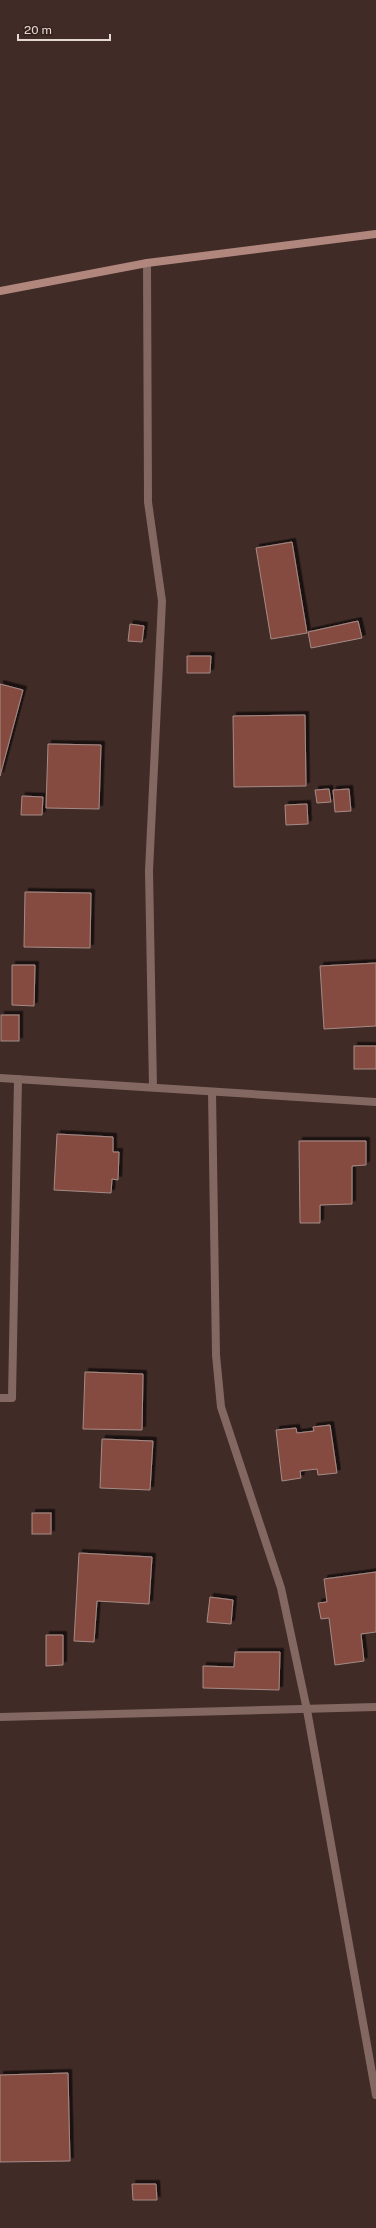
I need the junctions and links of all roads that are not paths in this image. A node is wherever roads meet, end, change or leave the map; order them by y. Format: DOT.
graph roads {
  1 [pos="376,234"];
  2 [pos="147,263"];
  3 [pos="0,291"];
  4 [pos="0,1078"];
  5 [pos="18,1079"];
  6 [pos="153,1087"];
  7 [pos="212,1092"];
  8 [pos="376,1102"];
  9 [pos="0,1398"];
  10 [pos="376,1707"];
  11 [pos="307,1710"];
  12 [pos="0,1717"];
  13 [pos="376,2095"];
  1 -- 2 [label="street"];
  2 -- 3 [label="street"];
  2 -- 6 [label="street"];
  4 -- 5 [label="street"];
  5 -- 6 [label="street"];
  5 -- 9 [label="street"];
  6 -- 7 [label="street"];
  7 -- 8 [label="street"];
  7 -- 11 [label="street"];
  10 -- 11 [label="street"];
  11 -- 12 [label="street"];
  11 -- 13 [label="street"];
}
